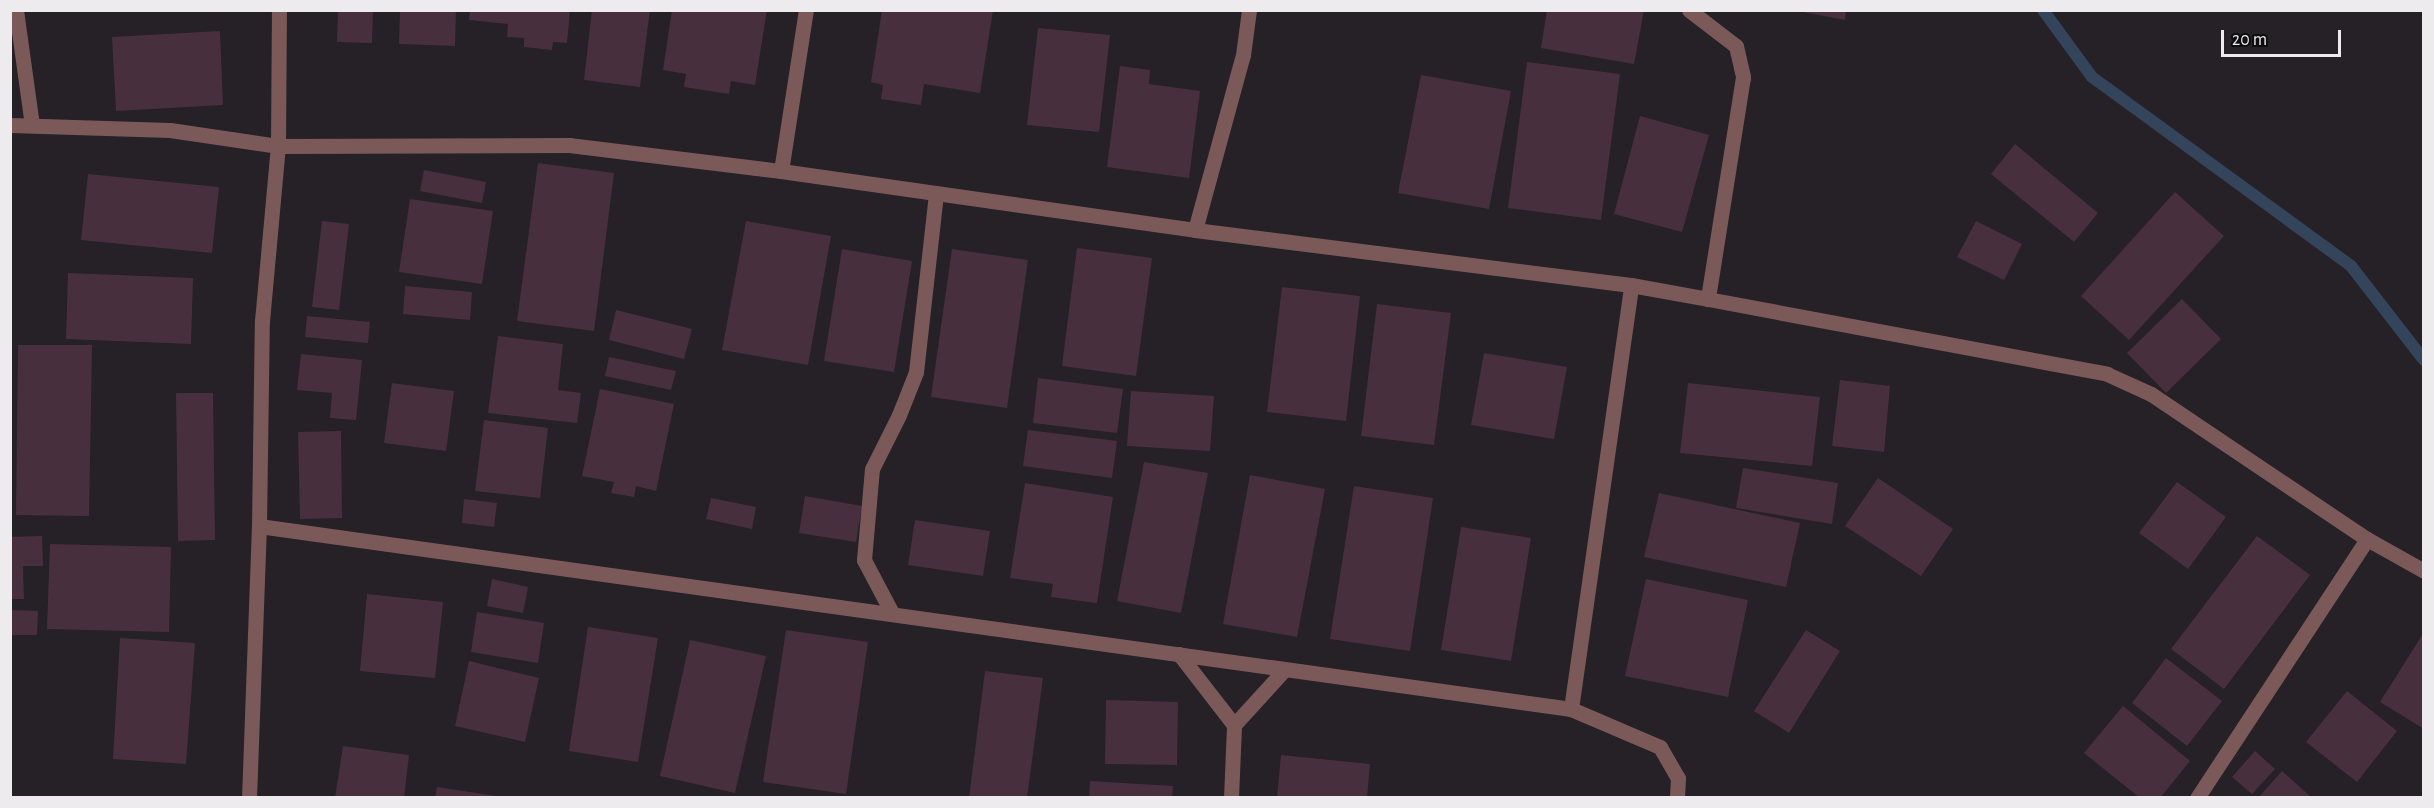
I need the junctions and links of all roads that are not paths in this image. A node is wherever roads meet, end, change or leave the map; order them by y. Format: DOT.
graph roads {
  1 [pos="16,10"];
  2 [pos="279,10"];
  3 [pos="806,10"];
  4 [pos="1249,10"];
  5 [pos="1689,10"];
  6 [pos="10,125"];
  7 [pos="32,125"];
  8 [pos="278,146"];
  9 [pos="781,171"];
  10 [pos="936,193"];
  11 [pos="1195,230"];
  12 [pos="1631,285"];
  13 [pos="1708,298"];
  14 [pos="259,526"];
  15 [pos="2367,539"];
  16 [pos="2424,571"];
  17 [pos="892,613"];
  18 [pos="1179,654"];
  19 [pos="1284,670"];
  20 [pos="1571,710"];
  21 [pos="1234,725"];
  22 [pos="249,798"];
  23 [pos="1231,798"];
  24 [pos="1677,798"];
  25 [pos="2197,798"];
  1 -- 7 [label="street"];
  2 -- 8 [label="street"];
  3 -- 9 [label="street"];
  4 -- 11 [label="street"];
  5 -- 13 [label="street"];
  6 -- 7 [label="street"];
  7 -- 8 [label="street"];
  8 -- 9 [label="street"];
  8 -- 14 [label="street"];
  9 -- 10 [label="street"];
  10 -- 11 [label="street"];
  10 -- 17 [label="street"];
  11 -- 12 [label="street"];
  12 -- 13 [label="street"];
  12 -- 20 [label="street"];
  13 -- 15 [label="street"];
  14 -- 17 [label="street"];
  14 -- 22 [label="street"];
  15 -- 16 [label="street"];
  15 -- 25 [label="street"];
  17 -- 18 [label="street"];
  18 -- 19 [label="street"];
  18 -- 21 [label="street"];
  19 -- 20 [label="street"];
  19 -- 21 [label="street"];
  20 -- 24 [label="street"];
  21 -- 23 [label="street"];
}
